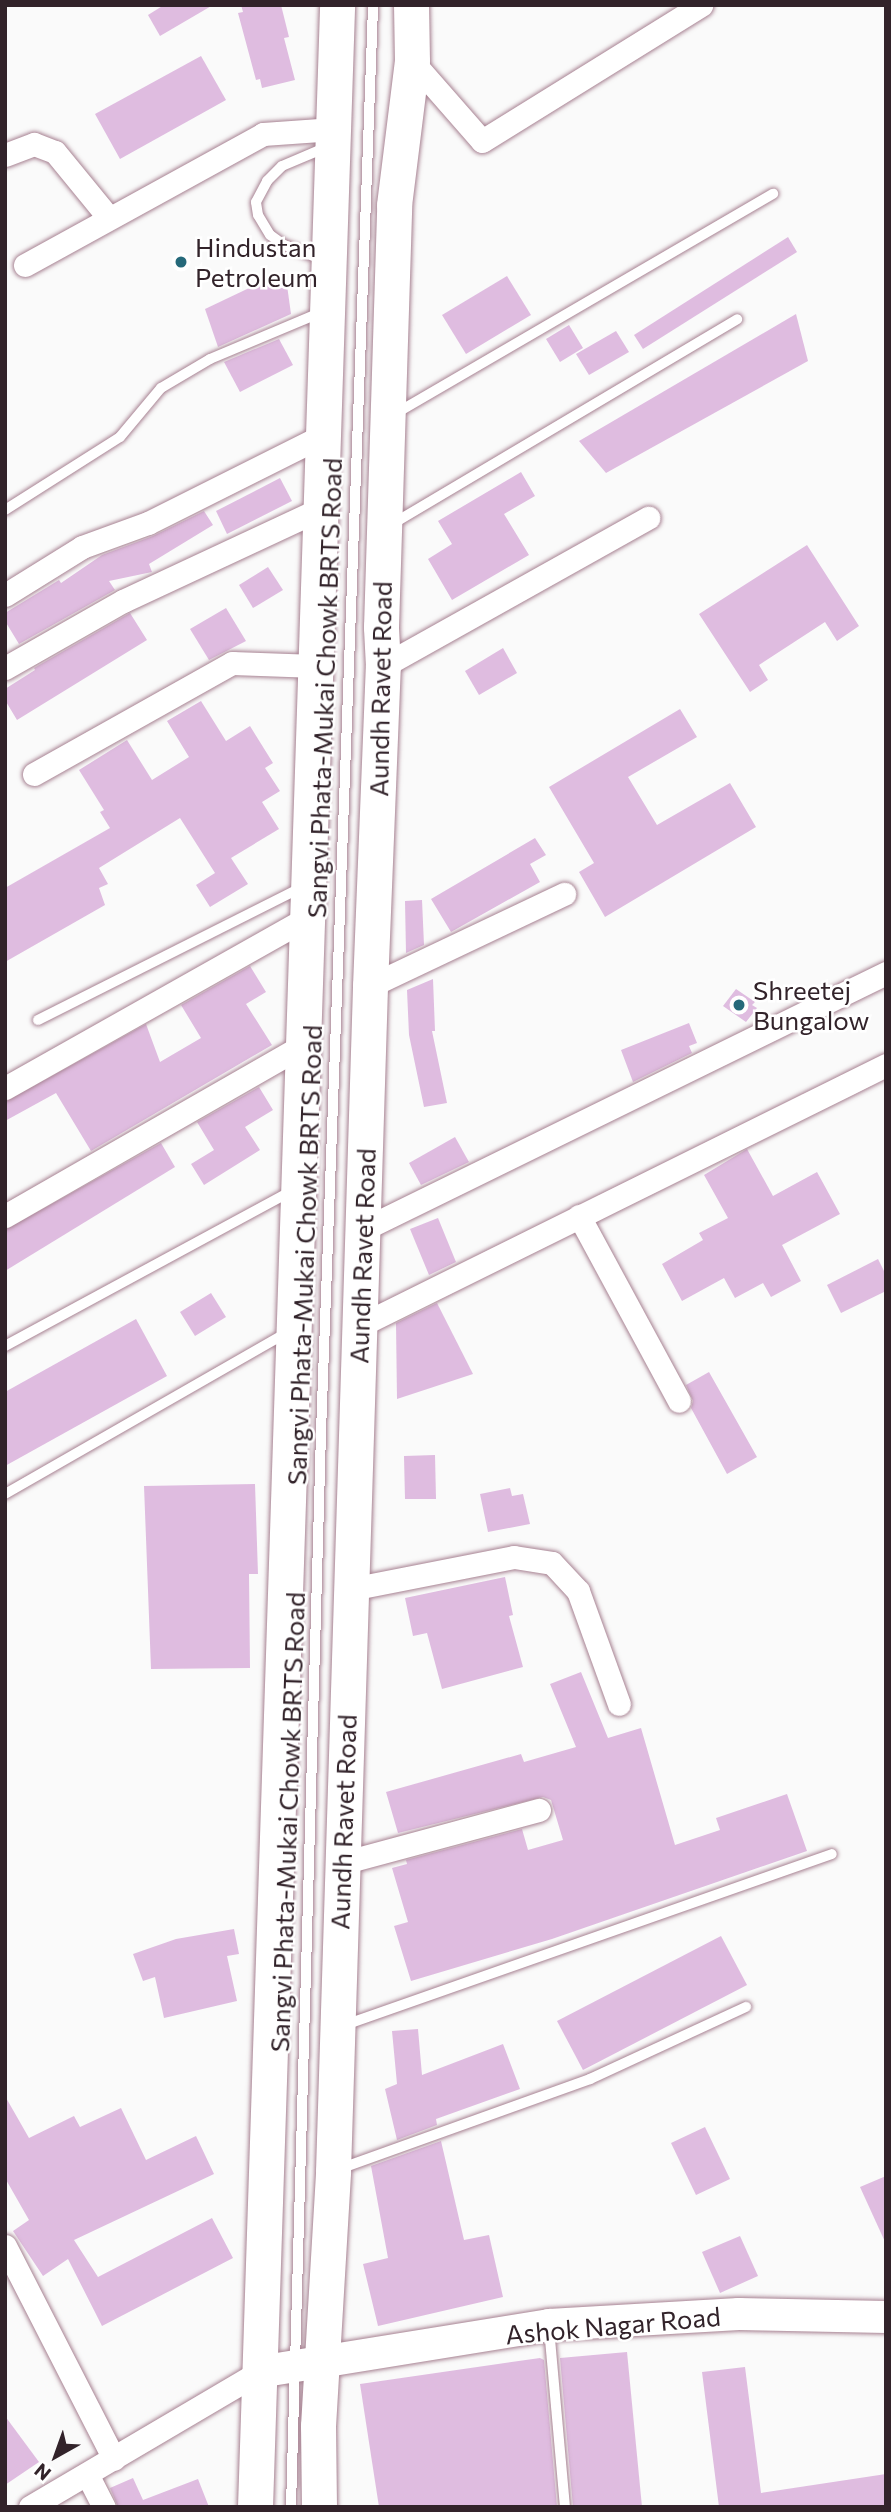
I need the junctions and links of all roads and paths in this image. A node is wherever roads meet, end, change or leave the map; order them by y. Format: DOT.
graph roads {
  1 [pos="337,5"];
  2 [pos="373,5"];
  3 [pos="411,5"];
  4 [pos="701,5"];
  5 [pos="412,61"];
  6 [pos="334,137"];
  7 [pos="5,155"];
  8 [pos="774,194"];
  9 [pos="109,218"];
  10 [pos="330,262"];
  11 [pos="25,265"];
  12 [pos="328,310"];
  13 [pos="737,319"];
  14 [pos="388,418"];
  15 [pos="324,435"];
  16 [pos="322,508"];
  17 [pos="5,510"];
  18 [pos="648,518"];
  19 [pos="384,529"];
  20 [pos="5,595"];
  21 [pos="316,666"];
  22 [pos="383,666"];
  23 [pos="5,668"];
  24 [pos="34,774"];
  25 [pos="564,894"];
  26 [pos="309,900"];
  27 [pos="886,973"];
  28 [pos="370,986"];
  29 [pos="38,1020"];
  30 [pos="304,1045"];
  31 [pos="886,1065"];
  32 [pos="5,1088"];
  33 [pos="299,1187"];
  34 [pos="5,1216"];
  35 [pos="579,1216"];
  36 [pos="362,1230"];
  37 [pos="359,1326"];
  38 [pos="295,1328"];
  39 [pos="5,1346"];
  40 [pos="678,1401"];
  41 [pos="5,1494"];
  42 [pos="351,1589"];
  43 [pos="619,1704"];
  44 [pos="539,1810"];
  45 [pos="832,1854"];
  46 [pos="342,1863"];
  47 [pos="746,2007"];
  48 [pos="336,2028"];
  49 [pos="333,2171"];
  50 [pos="5,2246"];
  51 [pos="886,2317"];
  52 [pos="549,2325"];
  53 [pos="308,2366"];
  54 [pos="259,2372"];
  55 [pos="114,2459"];
  56 [pos="87,2474"];
  57 [pos="30,2507"];
  58 [pos="104,2507"];
  59 [pos="255,2507"];
  60 [pos="291,2507"];
  61 [pos="319,2507"];
  62 [pos="565,2507"];
  1 -- 6 [label="main road"];
  2 -- 53 [label="lane, Sangvi Phata-Mukai Chowk BRTS Road"];
  3 -- 5 [label="main road, Aundh Ravet Road"];
  4 -- 5 [label="street"];
  5 -- 14 [label="main road, Aundh Ravet Road"];
  6 -- 9 [label="street"];
  6 -- 10 [label="main road"];
  6 -- 10 [label="lane"];
  7 -- 9 [label="street"];
  8 -- 14 [label="lane"];
  9 -- 11 [label="street"];
  10 -- 12 [label="main road"];
  12 -- 15 [label="main road"];
  12 -- 17 [label="lane"];
  13 -- 19 [label="lane"];
  14 -- 19 [label="main road, Aundh Ravet Road"];
  15 -- 16 [label="main road"];
  15 -- 20 [label="street"];
  16 -- 21 [label="main road"];
  16 -- 23 [label="street"];
  18 -- 22 [label="street"];
  19 -- 22 [label="main road, Aundh Ravet Road"];
  21 -- 24 [label="street"];
  21 -- 26 [label="main road"];
  22 -- 28 [label="main road, Aundh Ravet Road"];
  25 -- 28 [label="street"];
  26 -- 29 [label="lane"];
  26 -- 30 [label="main road"];
  26 -- 32 [label="street"];
  27 -- 36 [label="street"];
  28 -- 36 [label="main road, Aundh Ravet Road"];
  30 -- 33 [label="main road"];
  30 -- 34 [label="street"];
  31 -- 35 [label="street"];
  33 -- 38 [label="main road"];
  33 -- 39 [label="lane"];
  35 -- 37 [label="street"];
  35 -- 40 [label="street"];
  36 -- 37 [label="main road, Aundh Ravet Road"];
  37 -- 42 [label="main road, Aundh Ravet Road"];
  38 -- 41 [label="lane"];
  38 -- 54 [label="main road"];
  42 -- 43 [label="street"];
  42 -- 46 [label="main road, Aundh Ravet Road"];
  44 -- 46 [label="street"];
  45 -- 48 [label="lane"];
  46 -- 48 [label="main road, Aundh Ravet Road"];
  47 -- 49 [label="lane"];
  48 -- 49 [label="main road, Aundh Ravet Road"];
  49 -- 53 [label="main road, Aundh Ravet Road"];
  50 -- 55 [label="street"];
  51 -- 52 [label="street, Ashok Nagar Road"];
  52 -- 53 [label="street, Ashok Nagar Road"];
  52 -- 62 [label="lane"];
  53 -- 54 [label="street, Ashok Nagar Road"];
  53 -- 60 [label="lane, Sangvi Phata-Mukai Chowk BRTS Road"];
  53 -- 61 [label="main road, Aundh Ravet Road"];
  54 -- 55 [label="street"];
  54 -- 59 [label="main road"];
  55 -- 56 [label="street"];
  56 -- 57 [label="street"];
  56 -- 58 [label="street"];
}
